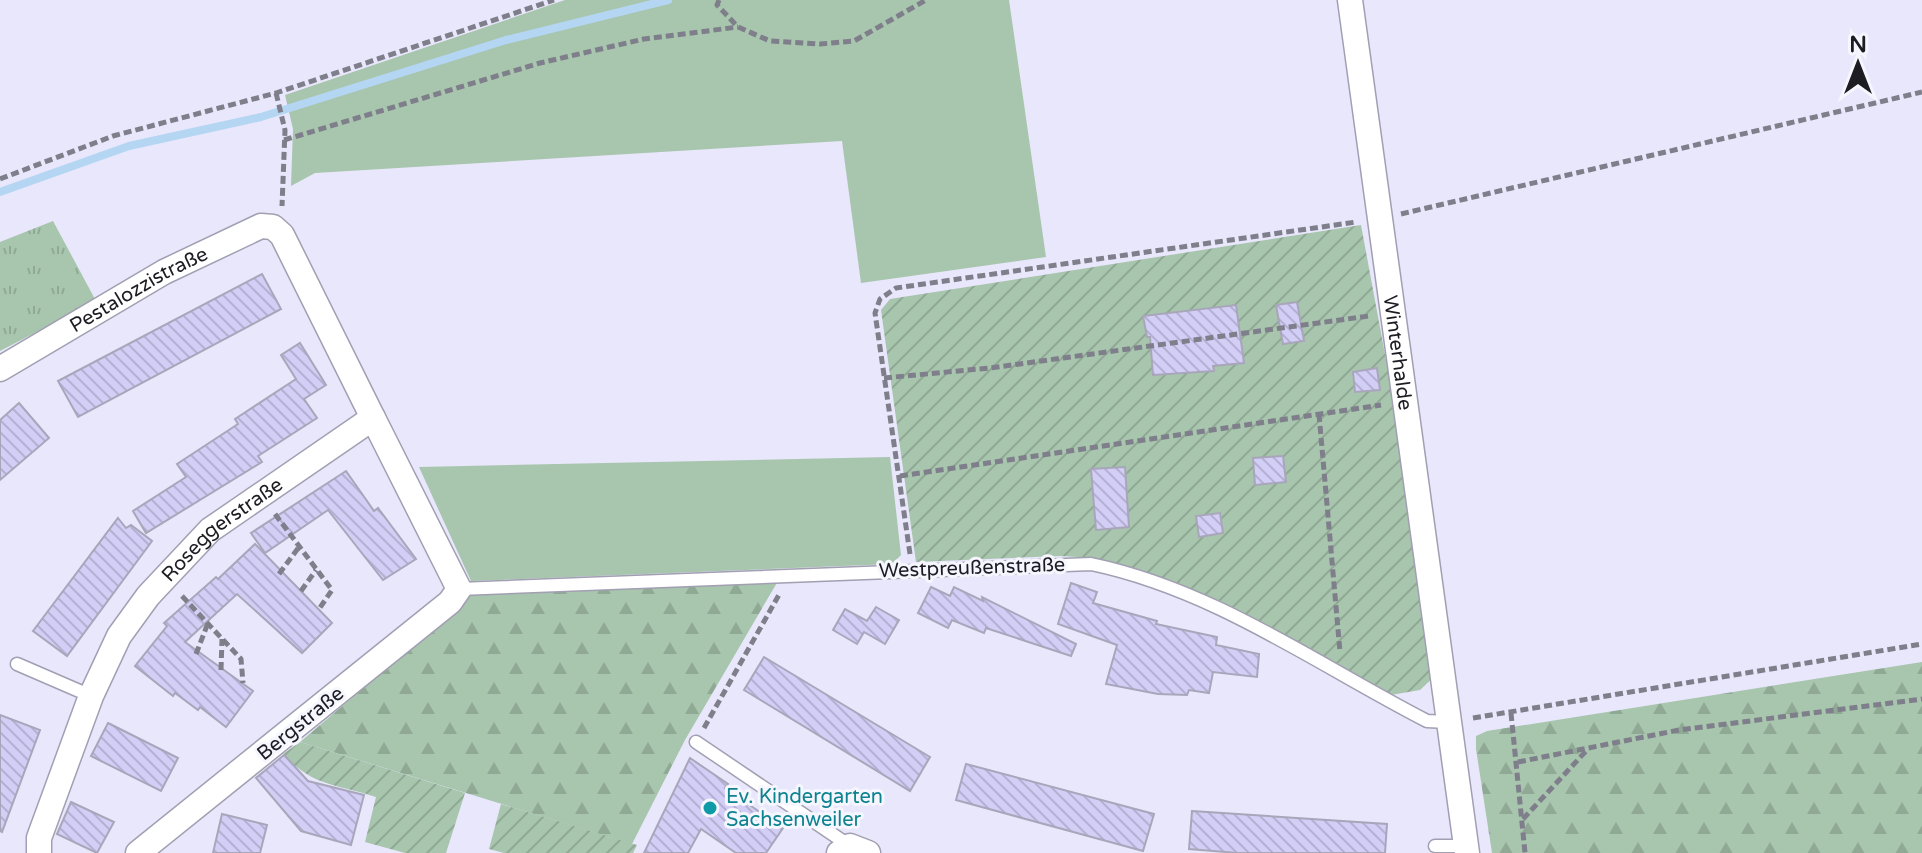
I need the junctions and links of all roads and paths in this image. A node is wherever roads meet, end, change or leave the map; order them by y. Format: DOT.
graph roads {
  1 [pos="554,0"];
  2 [pos="719,0"];
  3 [pos="926,0"];
  4 [pos="1350,0"];
  5 [pos="738,27"];
  6 [pos="1922,92"];
  7 [pos="276,93"];
  8 [pos="284,140"];
  9 [pos="0,179"];
  10 [pos="1380,219"];
  11 [pos="282,235"];
  12 [pos="1394,313"];
  13 [pos="0,369"];
  14 [pos="884,378"];
  15 [pos="1406,402"];
  16 [pos="1319,414"];
  17 [pos="373,418"];
  18 [pos="900,476"];
  19 [pos="275,514"];
  20 [pos="299,547"];
  21 [pos="911,569"];
  22 [pos="316,570"];
  23 [pos="279,574"];
  24 [pos="791,575"];
  25 [pos="459,589"];
  26 [pos="301,591"];
  27 [pos="188,601"];
  28 [pos="319,609"];
  29 [pos="208,623"];
  30 [pos="222,638"];
  31 [pos="1922,644"];
  32 [pos="196,654"];
  33 [pos="17,664"];
  34 [pos="221,670"];
  35 [pos="1342,674"];
  36 [pos="243,683"];
  37 [pos="91,696"];
  38 [pos="1922,699"];
  39 [pos="1511,713"];
  40 [pos="1447,714"];
  41 [pos="696,742"];
  42 [pos="1589,748"];
  43 [pos="1518,762"];
  44 [pos="1523,820"];
  45 [pos="1435,846"];
  46 [pos="1467,850"];
  47 [pos="852,851"];
  48 [pos="39,853"];
  49 [pos="138,853"];
  50 [pos="1525,853"];
  1 -- 7 [label="path"];
  2 -- 5 [label="path"];
  3 -- 5 [label="path"];
  4 -- 10 [label="street, Winterhalde"];
  5 -- 8 [label="path"];
  6 -- 10 [label="path"];
  7 -- 8 [label="path"];
  7 -- 9 [label="path"];
  8 -- 11 [label="path"];
  10 -- 12 [label="street, Winterhalde"];
  10 -- 14 [label="path"];
  11 -- 13 [label="street, Pestalozzistraße"];
  11 -- 17 [label="street"];
  12 -- 14 [label="path"];
  12 -- 15 [label="street, Winterhalde"];
  14 -- 18 [label="path"];
  15 -- 16 [label="path"];
  15 -- 40 [label="street, Winterhalde"];
  16 -- 18 [label="path"];
  16 -- 35 [label="path"];
  17 -- 25 [label="street"];
  17 -- 37 [label="street, Roseggerstraße"];
  18 -- 21 [label="path"];
  19 -- 20 [label="path"];
  20 -- 22 [label="path"];
  20 -- 23 [label="path"];
  21 -- 24 [label="lane, Westpreußenstraße"];
  21 -- 35 [label="lane, Westpreußenstraße"];
  22 -- 26 [label="path"];
  22 -- 28 [label="path"];
  24 -- 25 [label="lane, Westpreußenstraße"];
  24 -- 41 [label="path"];
  25 -- 49 [label="street, Bergstraße"];
  27 -- 29 [label="path"];
  29 -- 30 [label="path"];
  29 -- 32 [label="path"];
  30 -- 34 [label="path"];
  30 -- 36 [label="path"];
  31 -- 39 [label="path"];
  33 -- 37 [label="lane"];
  35 -- 40 [label="lane, Westpreußenstraße"];
  37 -- 48 [label="street, Roseggerstraße"];
  38 -- 42 [label="path"];
  39 -- 40 [label="path"];
  39 -- 43 [label="path"];
  40 -- 46 [label="street, Winterhalde"];
  41 -- 47 [label="lane"];
  42 -- 43 [label="path"];
  42 -- 44 [label="path"];
  43 -- 44 [label="path"];
  44 -- 50 [label="path"];
  45 -- 46 [label="lane"];
}
